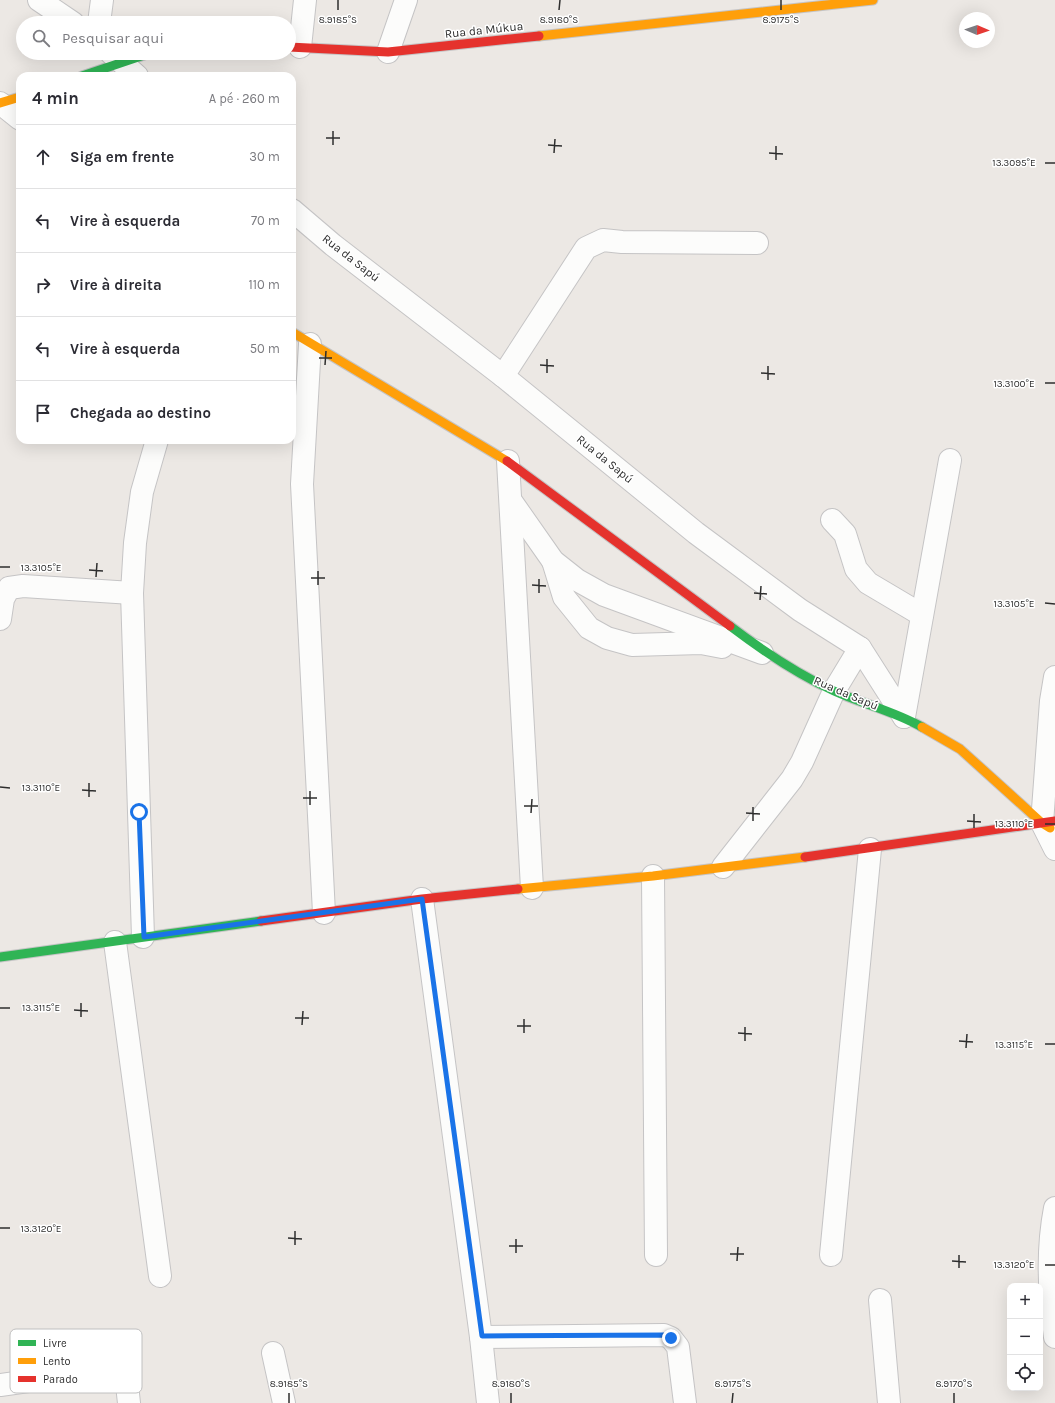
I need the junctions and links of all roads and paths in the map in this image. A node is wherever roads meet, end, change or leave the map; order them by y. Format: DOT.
graph roads {
  1 [pos="39,0"];
  2 [pos="102,0"];
  3 [pos="305,0"];
  4 [pos="406,0"];
  5 [pos="873,0"];
  6 [pos="786,5"];
  7 [pos="63,16"];
  8 [pos="100,16"];
  9 [pos="296,42"];
  10 [pos="296,47"];
  11 [pos="388,52"];
  12 [pos="133,60"];
  13 [pos="123,64"];
  14 [pos="96,72"];
  15 [pos="16,98"];
  16 [pos="0,103"];
  17 [pos="16,116"];
  18 [pos="296,213"];
  19 [pos="757,242"];
  20 [pos="296,335"];
  21 [pos="310,344"];
  22 [pos="503,376"];
  23 [pos="156,444"];
  24 [pos="950,460"];
  25 [pos="508,461"];
  26 [pos="511,501"];
  27 [pos="832,520"];
  28 [pos="553,561"];
  29 [pos="132,593"];
  30 [pos="922,615"];
  31 [pos="0,619"];
  32 [pos="860,648"];
  33 [pos="768,656"];
  34 [pos="1055,677"];
  35 [pos="834,691"];
  36 [pos="904,718"];
  37 [pos="1052,825"];
  38 [pos="870,849"];
  39 [pos="1055,849"];
  40 [pos="724,867"];
  41 [pos="653,876"];
  42 [pos="532,888"];
  43 [pos="422,899"];
  44 [pos="324,913"];
  45 [pos="144,937"];
  46 [pos="115,942"];
  47 [pos="0,957"];
  48 [pos="1055,1208"];
  49 [pos="656,1255"];
  50 [pos="831,1255"];
  51 [pos="160,1276"];
  52 [pos="880,1300"];
  53 [pos="482,1336"];
  54 [pos="1055,1337"];
  55 [pos="273,1354"];
  56 [pos="10,1384"];
  57 [pos="0,1385"];
  58 [pos="127,1393"];
  59 [pos="129,1403"];
  60 [pos="284,1403"];
  61 [pos="488,1403"];
  62 [pos="685,1403"];
  63 [pos="889,1403"];
  1 -- 7 [label="street"];
  2 -- 8 [label="street"];
  3 -- 9 [label="street"];
  4 -- 11 [label="street"];
  5 -- 6 [label="street, Rua da Múkua"];
  6 -- 11 [label="street, Rua da Múkua"];
  10 -- 11 [label="street, Rua da Múkua"];
  12 -- 13 [label="street"];
  13 -- 14 [label="street"];
  15 -- 16 [label="street"];
  16 -- 17 [label="street"];
  18 -- 22 [label="street, Rua da Sapú"];
  19 -- 22 [label="street"];
  20 -- 21 [label="street, Rua da Sapú"];
  21 -- 25 [label="street, Rua da Sapú"];
  21 -- 44 [label="street"];
  22 -- 32 [label="street, Rua da Sapú"];
  23 -- 29 [label="street"];
  24 -- 30 [label="street"];
  25 -- 26 [label="street"];
  25 -- 33 [label="street, Rua da Sapú"];
  26 -- 28 [label="street"];
  26 -- 42 [label="street"];
  27 -- 30 [label="street"];
  28 -- 33 [label="street"];
  28 -- 33 [label="street"];
  29 -- 31 [label="street"];
  29 -- 45 [label="street"];
  30 -- 36 [label="street"];
  32 -- 35 [label="street"];
  32 -- 36 [label="street, Rua da Sapú"];
  33 -- 35 [label="street, Rua da Sapú"];
  34 -- 37 [label="street"];
  35 -- 36 [label="street, Rua da Sapú"];
  35 -- 40 [label="street"];
  36 -- 37 [label="street, Rua da Sapú"];
  37 -- 38 [label="street"];
  37 -- 39 [label="street"];
  38 -- 40 [label="street"];
  38 -- 50 [label="street"];
  40 -- 41 [label="street"];
  41 -- 42 [label="street"];
  41 -- 49 [label="street"];
  42 -- 43 [label="street"];
  43 -- 44 [label="street"];
  43 -- 53 [label="street"];
  44 -- 45 [label="street"];
  45 -- 46 [label="street"];
  46 -- 47 [label="street"];
  46 -- 51 [label="street"];
  48 -- 54 [label="street"];
  52 -- 63 [label="street"];
  53 -- 61 [label="street"];
  53 -- 62 [label="street"];
  55 -- 60 [label="street"];
  56 -- 57 [label="street"];
  58 -- 59 [label="street"];
}
